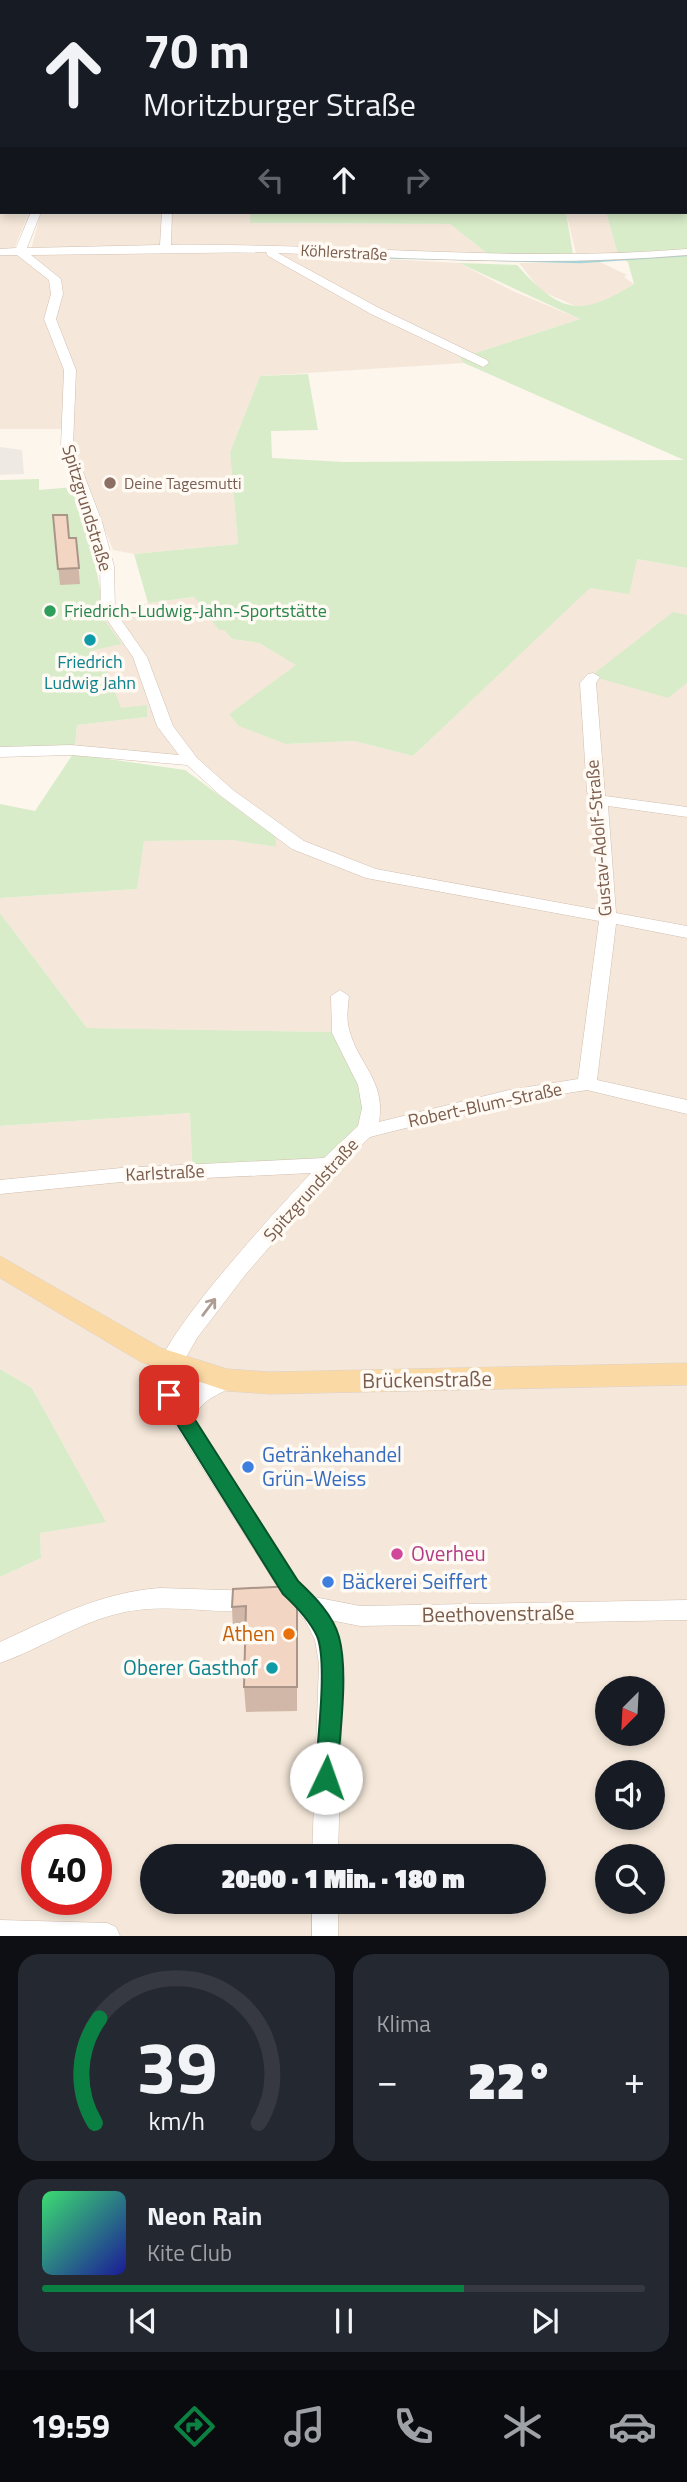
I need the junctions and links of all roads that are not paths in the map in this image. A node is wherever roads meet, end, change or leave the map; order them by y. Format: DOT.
graph roads {
  1 [pos="35,214"];
  2 [pos="167,214"];
  3 [pos="165,249"];
  4 [pos="270,249"];
  5 [pos="0,252"];
  6 [pos="20,252"];
  7 [pos="687,252"];
  8 [pos="483,362"];
  9 [pos="593,677"];
  10 [pos="0,752"];
  11 [pos="191,761"];
  12 [pos="600,800"];
  13 [pos="687,812"];
  14 [pos="608,919"];
  15 [pos="687,932"];
  16 [pos="340,996"];
  17 [pos="587,1084"];
  18 [pos="687,1107"];
  19 [pos="365,1132"];
  20 [pos="330,1165"];
  21 [pos="0,1187"];
  22 [pos="0,1266"];
  23 [pos="169,1363"];
  24 [pos="687,1374"];
  25 [pos="227,1380"];
  26 [pos="183,1419"];
  27 [pos="290,1587"];
  28 [pos="311,1606"];
  29 [pos="687,1610"];
  30 [pos="0,1653"];
  31 [pos="326,1844"];
  32 [pos="325,1914"];
  33 [pos="0,1933"];
  34 [pos="107,1936"];
  35 [pos="325,1936"];
  1 -- 6 [label="street"];
  2 -- 3 [label="street"];
  3 -- 4 [label="street, Köhlerstraße"];
  3 -- 6 [label="street, Köhlerstraße"];
  4 -- 7 [label="street, Köhlerstraße"];
  4 -- 8 [label="street"];
  5 -- 6 [label="street, Köhlerstraße"];
  6 -- 11 [label="street, Spitzgrundstraße"];
  9 -- 12 [label="street, Gustav-Adolf-Straße"];
  10 -- 11 [label="street"];
  11 -- 14 [label="street, Spitzgrundstraße"];
  12 -- 13 [label="street"];
  12 -- 14 [label="street, Gustav-Adolf-Straße"];
  14 -- 15 [label="street, Spitzgrundstraße"];
  14 -- 17 [label="street, Gustav-Adolf-Straße"];
  16 -- 19 [label="street, Spitzgrundstraße"];
  17 -- 18 [label="street, Robert-Blum-Straße"];
  17 -- 19 [label="street, Robert-Blum-Straße"];
  19 -- 20 [label="street, Spitzgrundstraße"];
  20 -- 21 [label="street, Karlstraße"];
  23 -- 20 [label="street, Spitzgrundstraße, one-way"];
  22 -- 23 [label="main road, Brückenstraße"];
  23 -- 25 [label="main road, Brückenstraße"];
  23 -- 26 [label="street"];
  24 -- 25 [label="main road, Brückenstraße"];
  25 -- 26 [label="street"];
  26 -- 27 [label="street"];
  27 -- 28 [label="street"];
  27 -- 30 [label="street"];
  28 -- 29 [label="street, Beethovenstraße"];
  28 -- 31 [label="street"];
  32 -- 35 [label="street"];
  33 -- 34 [label="street"];
}
